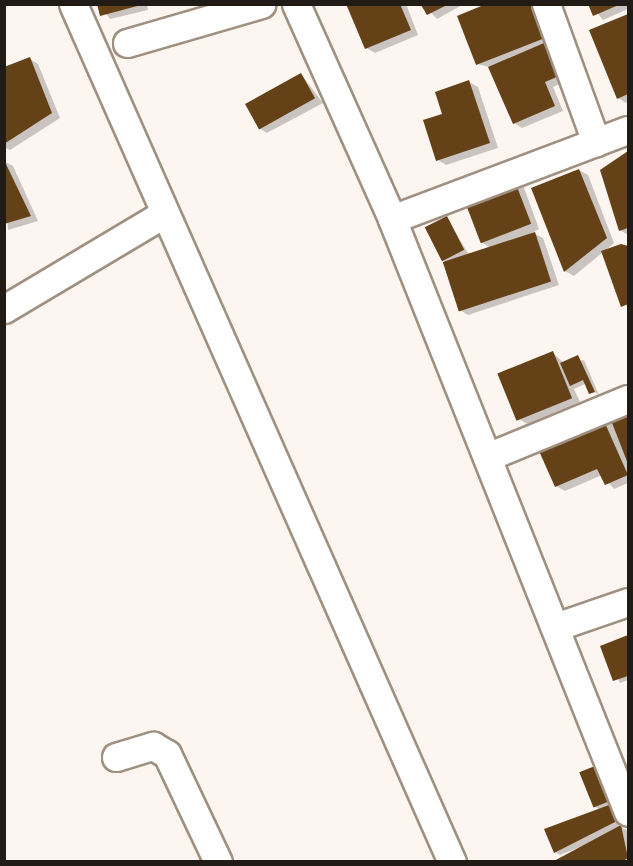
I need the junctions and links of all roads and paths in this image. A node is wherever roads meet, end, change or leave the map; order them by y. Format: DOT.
graph roads {
  1 [pos="73,4"];
  2 [pos="261,4"];
  3 [pos="296,4"];
  4 [pos="546,4"];
  5 [pos="127,44"];
  6 [pos="628,130"];
  7 [pos="596,142"];
  8 [pos="165,213"];
  9 [pos="392,219"];
  10 [pos="4,309"];
  11 [pos="628,399"];
  12 [pos="487,458"];
  13 [pos="628,602"];
  14 [pos="555,627"];
  15 [pos="116,757"];
  16 [pos="628,812"];
  17 [pos="218,861"];
  18 [pos="452,861"];
  1 -- 8 [label="street"];
  2 -- 5 [label="street"];
  3 -- 9 [label="street"];
  4 -- 7 [label="street"];
  6 -- 7 [label="street"];
  7 -- 9 [label="street"];
  8 -- 10 [label="street"];
  8 -- 18 [label="street"];
  9 -- 12 [label="street"];
  11 -- 12 [label="street"];
  12 -- 14 [label="street"];
  13 -- 14 [label="street"];
  14 -- 16 [label="street"];
  15 -- 17 [label="street"];
}
